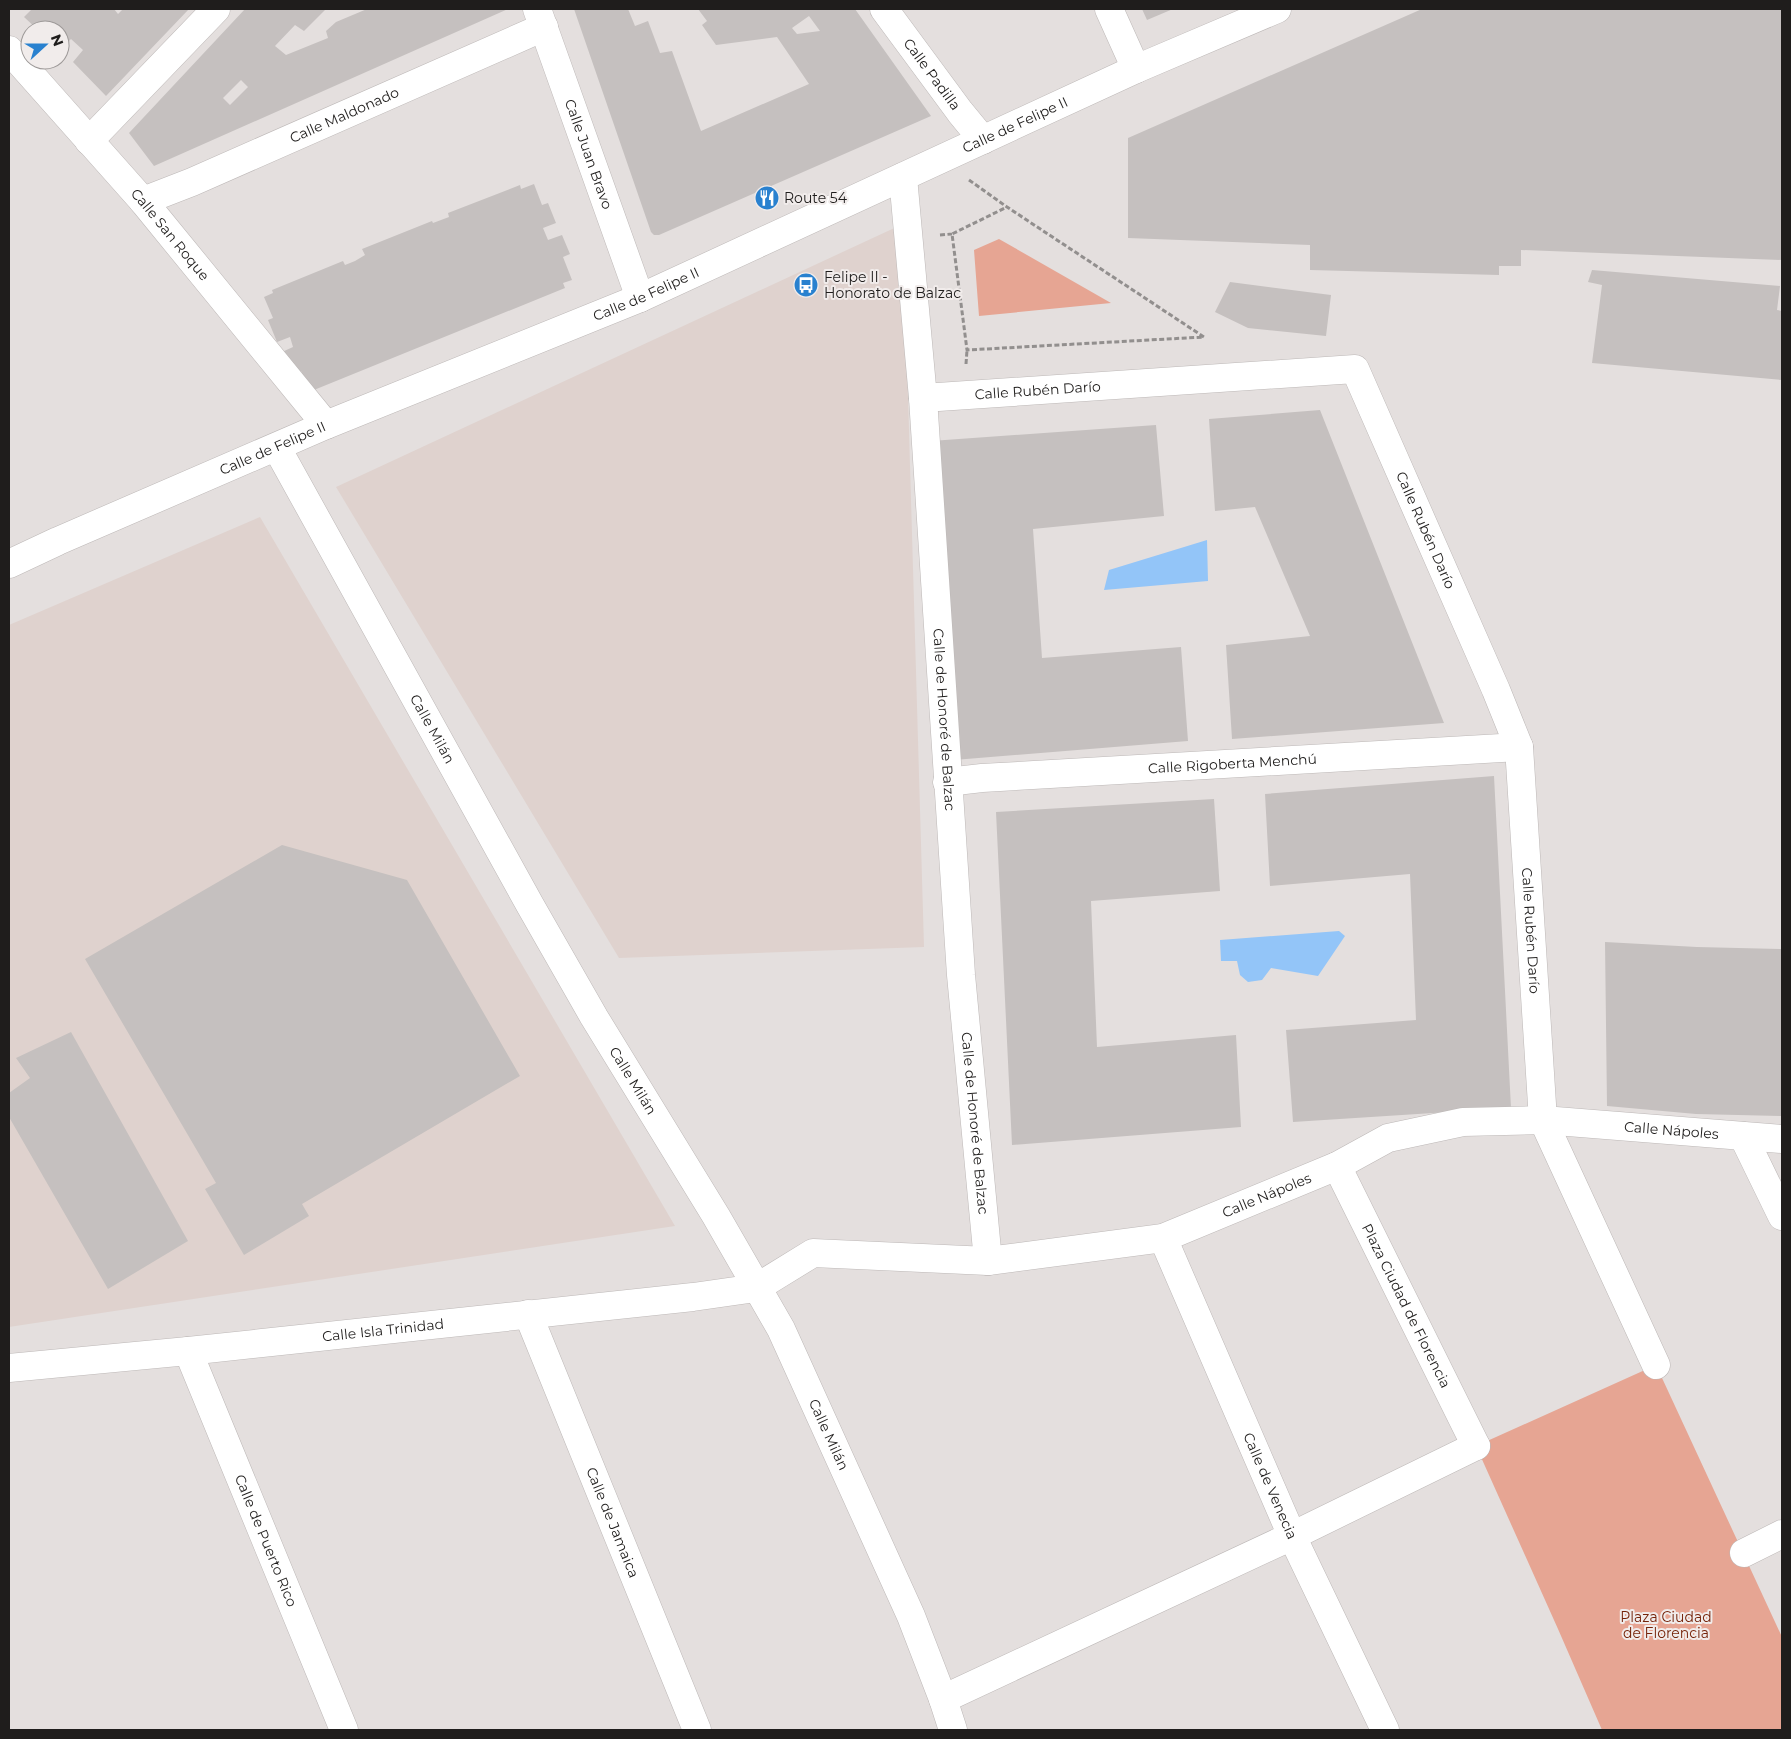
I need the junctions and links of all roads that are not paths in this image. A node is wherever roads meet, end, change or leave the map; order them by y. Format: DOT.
graph roads {
  1 [pos="216,9"];
  2 [pos="884,9"];
  3 [pos="1109,9"];
  4 [pos="1277,9"];
  5 [pos="541,18"];
  6 [pos="9,50"];
  7 [pos="1136,69"];
  8 [pos="983,140"];
  9 [pos="89,141"];
  10 [pos="903,176"];
  11 [pos="144,201"];
  12 [pos="640,298"];
  13 [pos="923,398"];
  14 [pos="326,425"];
  15 [pos="277,448"];
  16 [pos="9,564"];
  17 [pos="1519,747"];
  18 [pos="947,782"];
  19 [pos="1544,1120"];
  20 [pos="1743,1136"];
  21 [pos="1782,1139"];
  22 [pos="1337,1166"];
  23 [pos="1782,1216"];
  24 [pos="1163,1238"];
  25 [pos="988,1261"];
  26 [pos="756,1288"];
  27 [pos="528,1314"];
  28 [pos="188,1351"];
  29 [pos="1656,1365"];
  30 [pos="9,1368"];
  31 [pos="1782,1534"];
  32 [pos="1292,1536"];
  33 [pos="1744,1553"];
  34 [pos="943,1699"];
  35 [pos="344,1730"];
  36 [pos="697,1730"];
  37 [pos="953,1730"];
  38 [pos="1385,1730"];
  1 -- 9 [label="street"];
  2 -- 8 [label="street, Calle Padilla"];
  3 -- 7 [label="street"];
  4 -- 7 [label="street, Calle de Felipe II"];
  5 -- 11 [label="street, Calle Maldonado"];
  5 -- 12 [label="street, Calle Juan Bravo"];
  6 -- 9 [label="street, Calle San Roque"];
  7 -- 8 [label="street, Calle de Felipe II"];
  8 -- 10 [label="street, Calle de Felipe II"];
  9 -- 11 [label="street, Calle San Roque"];
  10 -- 12 [label="street, Calle de Felipe II"];
  10 -- 13 [label="street, Calle de Honoré de Balzac"];
  11 -- 14 [label="street, Calle San Roque"];
  12 -- 14 [label="street, Calle de Felipe II"];
  13 -- 17 [label="street, Calle Rubén Darío"];
  13 -- 18 [label="street, Calle de Honoré de Balzac"];
  14 -- 15 [label="street, Calle de Felipe II"];
  15 -- 16 [label="street, Calle de Felipe II"];
  15 -- 26 [label="street, Calle Milán"];
  17 -- 18 [label="street, Calle Rigoberta Menchú"];
  17 -- 19 [label="street, Calle Rubén Darío"];
  18 -- 25 [label="street, Calle de Honoré de Balzac"];
  19 -- 20 [label="street, Calle Nápoles"];
  19 -- 22 [label="street, Calle Nápoles"];
  19 -- 29 [label="street"];
  20 -- 21 [label="street, Calle Nápoles"];
  20 -- 23 [label="street"];
  22 -- 24 [label="street, Calle Nápoles"];
  22 -- 32 [label="street, Plaza Ciudad de Florencia"];
  24 -- 25 [label="street, Calle Nápoles"];
  24 -- 32 [label="street, Calle de Venecia"];
  25 -- 26 [label="street, Calle Nápoles"];
  26 -- 27 [label="street, Calle Isla Trinidad"];
  26 -- 34 [label="street, Calle Milán"];
  27 -- 28 [label="street, Calle Isla Trinidad"];
  27 -- 36 [label="street, Calle de Jamaica"];
  28 -- 30 [label="street, Calle Isla Trinidad"];
  28 -- 35 [label="street, Calle de Puerto Rico"];
  31 -- 33 [label="street"];
  32 -- 34 [label="street"];
  32 -- 38 [label="street, Calle de Venecia"];
  34 -- 37 [label="street, Calle Milán"];
}
